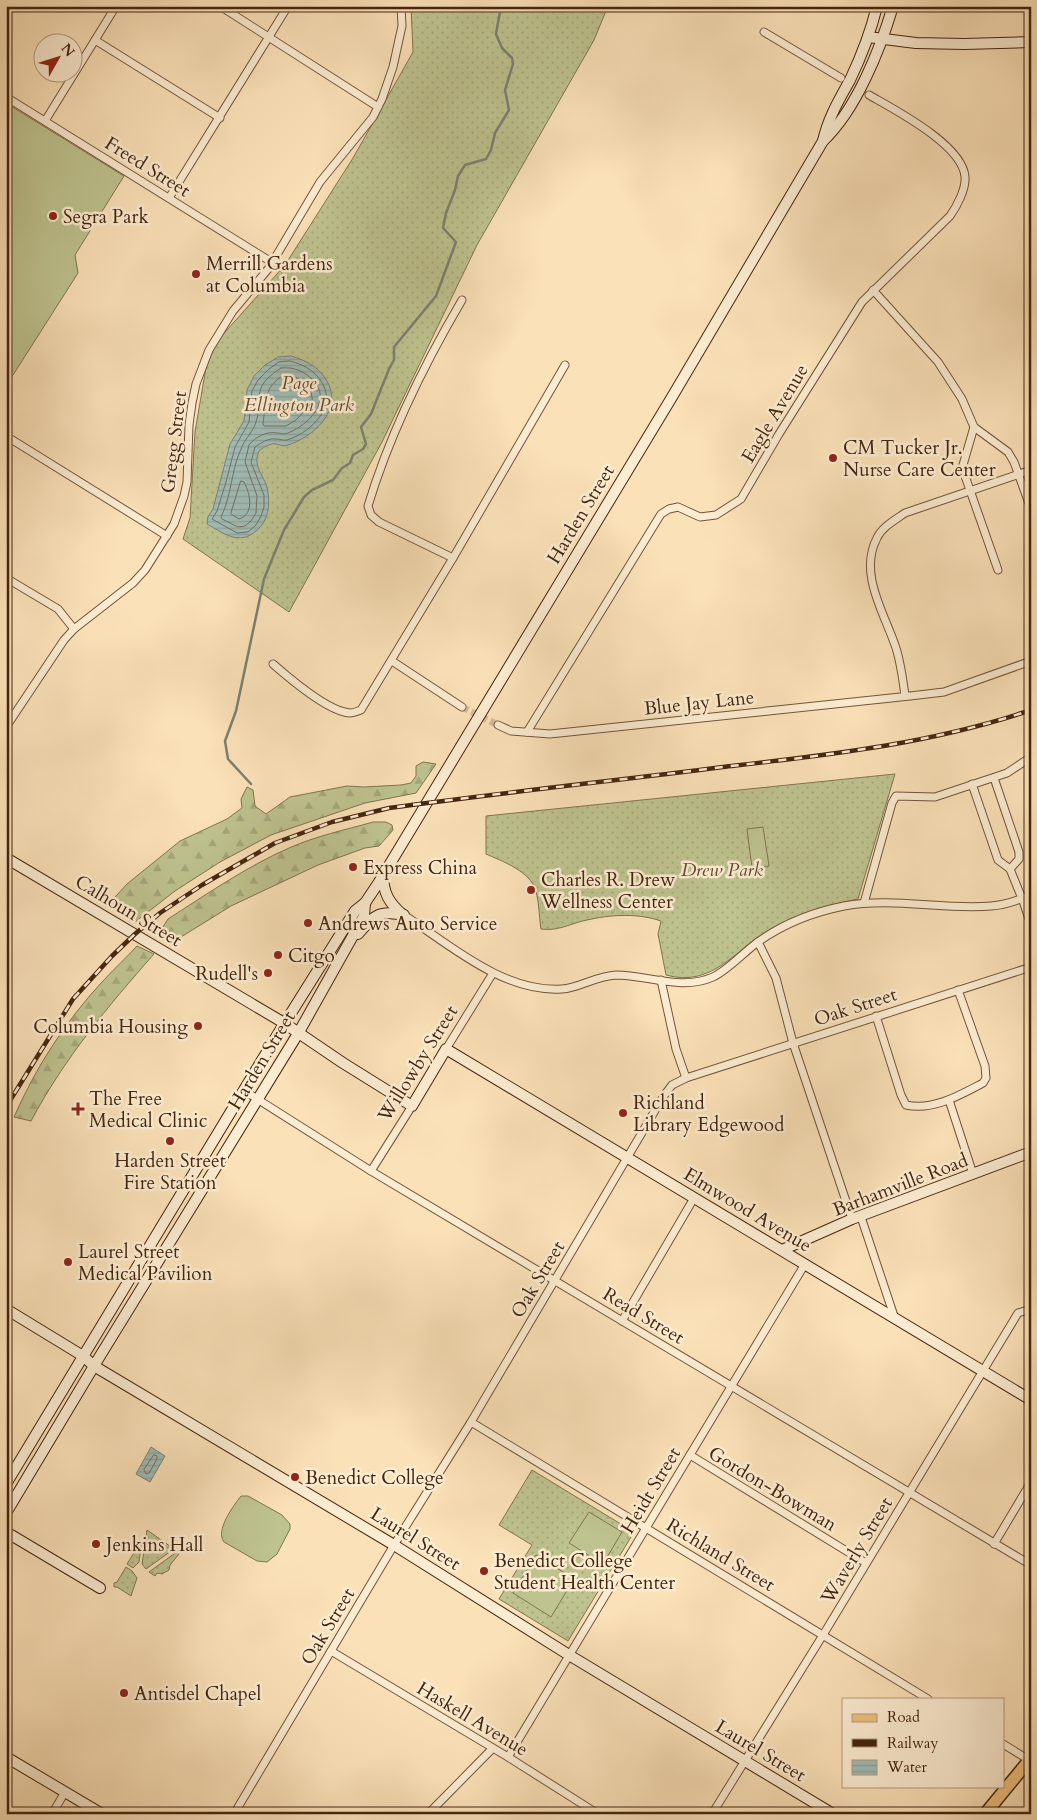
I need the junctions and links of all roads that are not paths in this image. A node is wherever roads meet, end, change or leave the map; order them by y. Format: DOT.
graph roads {
  1 [pos="116,6"];
  2 [pos="220,6"];
  3 [pos="288,6"];
  4 [pos="401,6"];
  5 [pos="877,6"];
  6 [pos="893,6"];
  7 [pos="764,32"];
  8 [pos="269,37"];
  9 [pos="868,37"];
  10 [pos="883,39"];
  11 [pos="95,40"];
  12 [pos="1031,42"];
  13 [pos="840,77"];
  14 [pos="869,95"];
  15 [pos="6,97"];
  16 [pos="378,107"];
  17 [pos="220,118"];
  18 [pos="45,121"];
  19 [pos="823,141"];
  20 [pos="169,198"];
  21 [pos="273,263"];
  22 [pos="873,290"];
  23 [pos="462,300"];
  24 [pos="566,365"];
  25 [pos="974,427"];
  26 [pos="6,436"];
  27 [pos="1031,470"];
  28 [pos="1018,474"];
  29 [pos="970,490"];
  30 [pos="1031,509"];
  31 [pos="167,536"];
  32 [pos="453,558"];
  33 [pos="998,570"];
  34 [pos="6,578"];
  35 [pos="74,629"];
  36 [pos="392,661"];
  37 [pos="1031,661"];
  38 [pos="273,664"];
  39 [pos="905,696"];
  40 [pos="462,708"];
  41 [pos="498,725"];
  42 [pos="6,727"];
  43 [pos="527,732"];
  44 [pos="1031,757"];
  45 [pos="994,778"];
  46 [pos="972,784"];
  47 [pos="6,858"];
  48 [pos="1010,869"];
  49 [pos="383,874"];
  50 [pos="1031,895"];
  51 [pos="1022,898"];
  52 [pos="366,903"];
  53 [pos="864,903"];
  54 [pos="404,915"];
  55 [pos="1031,925"];
  56 [pos="758,942"];
  57 [pos="345,950"];
  58 [pos="1031,967"];
  59 [pos="493,973"];
  60 [pos="660,980"];
  61 [pos="958,990"];
  62 [pos="876,1016"];
  63 [pos="284,1023"];
  64 [pos="299,1032"];
  65 [pos="793,1043"];
  66 [pos="446,1049"];
  67 [pos="686,1078"];
  68 [pos="243,1090"];
  69 [pos="258,1100"];
  70 [pos="949,1100"];
  71 [pos="412,1106"];
  72 [pos="1031,1152"];
  73 [pos="627,1157"];
  74 [pos="371,1171"];
  75 [pos="974,1174"];
  76 [pos="694,1198"];
  77 [pos="856,1218"];
  78 [pos="782,1250"];
  79 [pos="805,1264"];
  80 [pos="555,1281"];
  81 [pos="1031,1308"];
  82 [pos="6,1309"];
  83 [pos="895,1319"];
  84 [pos="622,1321"];
  85 [pos="84,1356"];
  86 [pos="94,1366"];
  87 [pos="983,1371"];
  88 [pos="731,1386"];
  89 [pos="1031,1400"];
  90 [pos="471,1422"];
  91 [pos="690,1456"];
  92 [pos="1031,1482"];
  93 [pos="6,1484"];
  94 [pos="910,1493"];
  95 [pos="6,1513"];
  96 [pos="646,1528"];
  97 [pos="6,1532"];
  98 [pos="394,1544"];
  99 [pos="994,1544"];
  100 [pos="866,1563"];
  101 [pos="1031,1566"];
  102 [pos="100,1588"];
  103 [pos="823,1635"];
  104 [pos="331,1652"];
  105 [pos="569,1655"];
  106 [pos="926,1698"];
  107 [pos="1004,1745"];
  108 [pos="492,1749"];
  109 [pos="6,1756"];
  110 [pos="508,1757"];
  111 [pos="1030,1759"];
  112 [pos="744,1760"];
  113 [pos="65,1792"];
  114 [pos="52,1814"];
  115 [pos="102,1814"];
  116 [pos="234,1814"];
  117 [pos="428,1814"];
  118 [pos="598,1814"];
  119 [pos="712,1814"];
  120 [pos="833,1814"];
  121 [pos="985,1814"];
  1 -- 11 [label="street"];
  2 -- 8 [label="street"];
  3 -- 8 [label="street"];
  4 -- 16 [label="street, Gregg Street"];
  5 -- 9 [label="main road, Harden Street"];
  6 -- 10 [label="main road, Harden Street"];
  7 -- 13 [label="street"];
  8 -- 16 [label="street"];
  8 -- 17 [label="street"];
  9 -- 10 [label="main road"];
  9 -- 19 [label="main road, Harden Street"];
  10 -- 12 [label="main road"];
  10 -- 19 [label="main road, Harden Street"];
  11 -- 17 [label="street"];
  11 -- 18 [label="street"];
  14 -- 22 [label="street, Eagle Avenue"];
  15 -- 18 [label="street, Freed Street"];
  16 -- 21 [label="street, Gregg Street"];
  17 -- 20 [label="street"];
  18 -- 20 [label="street, Freed Street"];
  19 -- 49 [label="main road, Harden Street"];
  20 -- 21 [label="street, Freed Street"];
  21 -- 31 [label="street, Gregg Street"];
  22 -- 25 [label="street"];
  22 -- 43 [label="street, Eagle Avenue"];
  23 -- 32 [label="street"];
  24 -- 32 [label="street"];
  25 -- 28 [label="street"];
  25 -- 29 [label="street"];
  26 -- 31 [label="street"];
  27 -- 28 [label="street"];
  28 -- 29 [label="street"];
  28 -- 30 [label="street"];
  29 -- 33 [label="street"];
  29 -- 39 [label="street"];
  31 -- 35 [label="street, Gregg Street"];
  32 -- 36 [label="street"];
  34 -- 35 [label="street"];
  35 -- 42 [label="street, Gregg Street"];
  36 -- 38 [label="street"];
  36 -- 40 [label="street"];
  37 -- 39 [label="street, Blue Jay Lane"];
  39 -- 43 [label="street, Blue Jay Lane"];
  41 -- 43 [label="street, Blue Jay Lane"];
  44 -- 45 [label="street"];
  45 -- 46 [label="street"];
  45 -- 48 [label="street"];
  46 -- 48 [label="street"];
  46 -- 53 [label="street"];
  47 -- 63 [label="main road, Calhoun Street"];
  48 -- 51 [label="street"];
  49 -- 52 [label="main road, Harden Street"];
  49 -- 54 [label="main road"];
  50 -- 51 [label="street"];
  51 -- 53 [label="street"];
  51 -- 55 [label="street"];
  52 -- 57 [label="main road, Harden Street"];
  52 -- 63 [label="main road, Harden Street"];
  53 -- 56 [label="street"];
  54 -- 57 [label="main road"];
  54 -- 59 [label="street"];
  56 -- 60 [label="street"];
  56 -- 65 [label="street"];
  57 -- 64 [label="main road, Harden Street"];
  58 -- 61 [label="street, Oak Street"];
  59 -- 60 [label="street"];
  59 -- 66 [label="street, Willowby Street"];
  60 -- 67 [label="street"];
  61 -- 62 [label="street, Oak Street"];
  61 -- 70 [label="street"];
  62 -- 65 [label="street, Oak Street"];
  62 -- 70 [label="street"];
  63 -- 64 [label="main road, Calhoun Street"];
  63 -- 68 [label="main road, Harden Street"];
  64 -- 69 [label="main road, Harden Street"];
  64 -- 71 [label="main road, Calhoun Street"];
  65 -- 67 [label="street, Oak Street"];
  65 -- 77 [label="street"];
  66 -- 71 [label="main road, Willowby Street"];
  66 -- 73 [label="main road, Elmwood Avenue"];
  67 -- 73 [label="street, Oak Street"];
  68 -- 69 [label="street, Read Street"];
  68 -- 85 [label="main road, Harden Street"];
  69 -- 74 [label="street, Read Street"];
  69 -- 86 [label="main road, Harden Street"];
  70 -- 75 [label="street"];
  71 -- 74 [label="street, Willowby Street"];
  72 -- 75 [label="main road, Barhamville Road"];
  73 -- 76 [label="main road, Elmwood Avenue"];
  73 -- 80 [label="street, Oak Street"];
  74 -- 80 [label="street, Read Street"];
  75 -- 77 [label="main road, Barhamville Road"];
  76 -- 78 [label="main road, Elmwood Avenue"];
  76 -- 84 [label="street"];
  77 -- 78 [label="main road, Barhamville Road"];
  77 -- 83 [label="street"];
  78 -- 79 [label="main road, Elmwood Avenue"];
  79 -- 83 [label="main road, Elmwood Avenue"];
  79 -- 88 [label="street, Heidt Street"];
  80 -- 84 [label="street, Read Street"];
  80 -- 90 [label="street, Oak Street"];
  81 -- 87 [label="street, Waverly Street"];
  82 -- 85 [label="main road, Laurel Street"];
  83 -- 87 [label="main road, Elmwood Avenue"];
  84 -- 88 [label="street, Read Street"];
  85 -- 86 [label="main road, Laurel Street"];
  85 -- 93 [label="main road, Harden Street"];
  86 -- 95 [label="main road, Harden Street"];
  86 -- 98 [label="main road, Laurel Street"];
  87 -- 89 [label="main road, Elmwood Avenue"];
  87 -- 94 [label="street, Waverly Street"];
  88 -- 91 [label="street, Heidt Street"];
  88 -- 94 [label="street, Read Street"];
  90 -- 96 [label="street, Richland Street"];
  90 -- 98 [label="street, Oak Street"];
  91 -- 96 [label="street, Heidt Street"];
  91 -- 100 [label="street, Gordon-Bowman"];
  92 -- 99 [label="street"];
  94 -- 99 [label="street, Read Street"];
  94 -- 100 [label="street, Waverly Street"];
  96 -- 103 [label="street, Richland Street"];
  96 -- 105 [label="street, Heidt Street"];
  97 -- 102 [label="main road"];
  98 -- 104 [label="street, Oak Street"];
  98 -- 105 [label="main road, Laurel Street"];
  99 -- 101 [label="street, Read Street"];
  100 -- 103 [label="street, Waverly Street"];
  103 -- 106 [label="street, Richland Street"];
  103 -- 112 [label="street, Waverly Street"];
  104 -- 108 [label="street, Haskell Avenue"];
  104 -- 116 [label="street, Oak Street"];
  105 -- 110 [label="street, Heidt Street"];
  105 -- 112 [label="main road, Laurel Street"];
  107 -- 111 [label="street"];
  108 -- 110 [label="street, Haskell Avenue"];
  108 -- 117 [label="street"];
  109 -- 113 [label="main road"];
  110 -- 118 [label="street, Haskell Avenue"];
  111 -- 121 [label="main road"];
  112 -- 119 [label="street, Waverly Street"];
  112 -- 120 [label="main road, Laurel Street"];
  113 -- 114 [label="street"];
  113 -- 115 [label="main road"];
}
